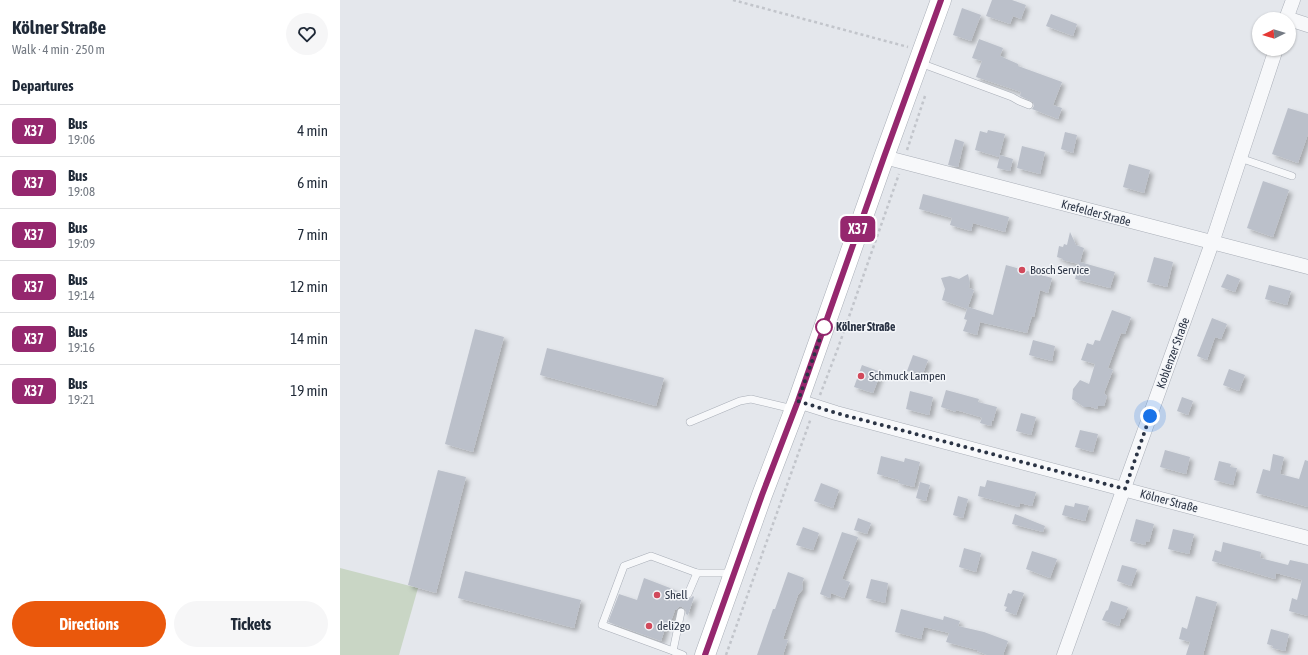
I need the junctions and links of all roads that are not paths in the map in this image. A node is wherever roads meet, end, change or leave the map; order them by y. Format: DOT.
graph roads {
  1 [pos="941,0"];
  2 [pos="1293,0"];
  3 [pos="1289,12"];
  4 [pos="1296,22"];
  5 [pos="1308,25"];
  6 [pos="1274,56"];
  7 [pos="925,60"];
  8 [pos="1029,104"];
  9 [pos="884,157"];
  10 [pos="1240,158"];
  11 [pos="1292,176"];
  12 [pos="1212,243"];
  13 [pos="1308,267"];
  14 [pos="803,406"];
  15 [pos="690,422"];
  16 [pos="1125,489"];
  17 [pos="1308,538"];
  18 [pos="697,573"];
  19 [pos="734,573"];
  20 [pos="688,594"];
  21 [pos="681,612"];
  22 [pos="673,651"];
  23 [pos="683,655"];
  24 [pos="705,655"];
  25 [pos="1064,655"];
  1 -- 7 [label="main road"];
  2 -- 3 [label="street"];
  4 -- 5 [label="street"];
  6 -- 10 [label="street, Koblenzer Straße"];
  7 -- 8 [label="lane"];
  7 -- 9 [label="main road"];
  9 -- 12 [label="street, Krefelder Straße"];
  9 -- 14 [label="main road"];
  10 -- 11 [label="lane"];
  10 -- 12 [label="street, Koblenzer Straße"];
  12 -- 13 [label="street, Krefelder Straße"];
  12 -- 16 [label="street, Koblenzer Straße"];
  14 -- 15 [label="lane"];
  14 -- 16 [label="street, Kölner Straße"];
  14 -- 19 [label="main road"];
  16 -- 17 [label="street, Kölner Straße"];
  16 -- 25 [label="street, Koblenzer Straße"];
  18 -- 19 [label="lane"];
  18 -- 20 [label="lane"];
  18 -- 22 [label="lane"];
  19 -- 24 [label="main road"];
  21 -- 22 [label="lane"];
  22 -- 23 [label="lane"];
}
